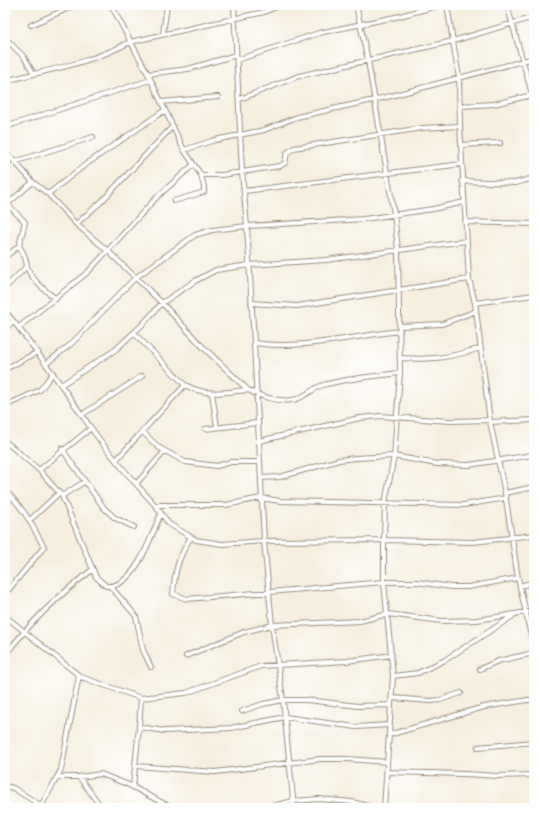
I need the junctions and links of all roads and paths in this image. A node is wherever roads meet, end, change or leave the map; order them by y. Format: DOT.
graph roads {
  1 [pos="75,5"];
  2 [pos="111,5"];
  3 [pos="167,5"];
  4 [pos="234,5"];
  5 [pos="280,5"];
  6 [pos="356,5"];
  7 [pos="440,5"];
  8 [pos="447,5"];
  9 [pos="507,5"];
  10 [pos="534,17"];
  11 [pos="234,19"];
  12 [pos="359,23"];
  13 [pos="512,23"];
  14 [pos="31,25"];
  15 [pos="163,34"];
  16 [pos="5,38"];
  17 [pos="453,41"];
  18 [pos="130,42"];
  19 [pos="236,57"];
  20 [pos="534,58"];
  21 [pos="368,61"];
  22 [pos="523,61"];
  23 [pos="34,74"];
  24 [pos="148,74"];
  25 [pos="459,78"];
  26 [pos="150,80"];
  27 [pos="5,81"];
  28 [pos="532,95"];
  29 [pos="218,96"];
  30 [pos="240,99"];
  31 [pos="374,100"];
  32 [pos="534,101"];
  33 [pos="161,102"];
  34 [pos="460,106"];
  35 [pos="164,110"];
  36 [pos="460,126"];
  37 [pos="5,127"];
  38 [pos="172,127"];
  39 [pos="240,134"];
  40 [pos="381,136"];
  41 [pos="93,137"];
  42 [pos="500,143"];
  43 [pos="461,145"];
  44 [pos="184,150"];
  45 [pos="5,151"];
  46 [pos="7,158"];
  47 [pos="14,162"];
  48 [pos="462,164"];
  49 [pos="193,165"];
  50 [pos="242,172"];
  51 [pos="387,174"];
  52 [pos="201,175"];
  53 [pos="534,178"];
  54 [pos="462,181"];
  55 [pos="33,182"];
  56 [pos="244,192"];
  57 [pos="48,194"];
  58 [pos="174,201"];
  59 [pos="464,202"];
  60 [pos="6,205"];
  61 [pos="394,214"];
  62 [pos="465,222"];
  63 [pos="76,224"];
  64 [pos="534,224"];
  65 [pos="247,226"];
  66 [pos="466,241"];
  67 [pos="19,246"];
  68 [pos="398,249"];
  69 [pos="108,251"];
  70 [pos="5,257"];
  71 [pos="249,265"];
  72 [pos="27,266"];
  73 [pos="136,278"];
  74 [pos="469,280"];
  75 [pos="5,288"];
  76 [pos="399,289"];
  77 [pos="534,296"];
  78 [pos="56,299"];
  79 [pos="475,302"];
  80 [pos="162,303"];
  81 [pos="252,303"];
  82 [pos="5,311"];
  83 [pos="476,311"];
  84 [pos="14,321"];
  85 [pos="19,327"];
  86 [pos="400,328"];
  87 [pos="5,329"];
  88 [pos="134,333"];
  89 [pos="254,343"];
  90 [pos="481,348"];
  91 [pos="38,352"];
  92 [pos="400,358"];
  93 [pos="47,363"];
  94 [pos="5,368"];
  95 [pos="53,373"];
  96 [pos="400,373"];
  97 [pos="142,376"];
  98 [pos="185,384"];
  99 [pos="61,385"];
  100 [pos="248,390"];
  101 [pos="212,393"];
  102 [pos="257,395"];
  103 [pos="7,405"];
  104 [pos="83,414"];
  105 [pos="396,416"];
  106 [pos="534,420"];
  107 [pos="490,421"];
  108 [pos="257,423"];
  109 [pos="217,427"];
  110 [pos="91,428"];
  111 [pos="205,429"];
  112 [pos="143,432"];
  113 [pos="5,441"];
  114 [pos="259,441"];
  115 [pos="62,449"];
  116 [pos="165,451"];
  117 [pos="534,452"];
  118 [pos="394,456"];
  119 [pos="116,460"];
  120 [pos="497,460"];
  121 [pos="260,462"];
  122 [pos="39,470"];
  123 [pos="261,478"];
  124 [pos="84,482"];
  125 [pos="136,484"];
  126 [pos="534,487"];
  127 [pos="5,491"];
  128 [pos="505,493"];
  129 [pos="9,494"];
  130 [pos="60,494"];
  131 [pos="261,498"];
  132 [pos="506,498"];
  133 [pos="5,500"];
  134 [pos="386,503"];
  135 [pos="155,505"];
  136 [pos="161,514"];
  137 [pos="30,520"];
  138 [pos="134,527"];
  139 [pos="534,535"];
  140 [pos="191,537"];
  141 [pos="511,537"];
  142 [pos="384,540"];
  143 [pos="264,541"];
  144 [pos="92,570"];
  145 [pos="518,578"];
  146 [pos="384,582"];
  147 [pos="534,582"];
  148 [pos="110,586"];
  149 [pos="520,586"];
  150 [pos="270,592"];
  151 [pos="5,594"];
  152 [pos="526,612"];
  153 [pos="388,614"];
  154 [pos="515,615"];
  155 [pos="5,616"];
  156 [pos="534,621"];
  157 [pos="529,622"];
  158 [pos="272,625"];
  159 [pos="24,631"];
  160 [pos="534,649"];
  161 [pos="534,653"];
  162 [pos="5,655"];
  163 [pos="186,656"];
  164 [pos="392,656"];
  165 [pos="278,664"];
  166 [pos="151,667"];
  167 [pos="480,669"];
  168 [pos="79,676"];
  169 [pos="394,676"];
  170 [pos="461,693"];
  171 [pos="141,698"];
  172 [pos="392,698"];
  173 [pos="534,698"];
  174 [pos="283,700"];
  175 [pos="391,705"];
  176 [pos="242,712"];
  177 [pos="285,717"];
  178 [pos="390,725"];
  179 [pos="139,727"];
  180 [pos="389,735"];
  181 [pos="534,742"];
  182 [pos="478,747"];
  183 [pos="387,762"];
  184 [pos="289,764"];
  185 [pos="136,766"];
  186 [pos="386,772"];
  187 [pos="534,775"];
  188 [pos="79,777"];
  189 [pos="57,778"];
  190 [pos="5,786"];
  191 [pos="133,788"];
  192 [pos="293,801"];
  193 [pos="42,807"];
  194 [pos="102,808"];
  195 [pos="172,808"];
  196 [pos="189,808"];
  197 [pos="232,808"];
  198 [pos="294,808"];
  199 [pos="384,808"];
  1 -- 14 [label="street"];
  2 -- 18 [label="street"];
  3 -- 15 [label="street"];
  4 -- 11 [label="street"];
  5 -- 11 [label="street"];
  6 -- 12 [label="street"];
  7 -- 12 [label="street"];
  8 -- 17 [label="street"];
  9 -- 13 [label="street"];
  10 -- 13 [label="street"];
  11 -- 15 [label="street"];
  11 -- 19 [label="street"];
  12 -- 19 [label="street"];
  12 -- 21 [label="street"];
  13 -- 17 [label="street"];
  13 -- 22 [label="street"];
  15 -- 18 [label="street"];
  16 -- 23 [label="street"];
  17 -- 21 [label="street"];
  17 -- 25 [label="street"];
  18 -- 23 [label="street"];
  18 -- 24 [label="street"];
  19 -- 24 [label="street"];
  19 -- 30 [label="street"];
  20 -- 22 [label="street"];
  21 -- 30 [label="street"];
  21 -- 31 [label="street"];
  22 -- 25 [label="street"];
  22 -- 28 [label="street"];
  23 -- 27 [label="street"];
  24 -- 26 [label="street"];
  25 -- 31 [label="street"];
  25 -- 34 [label="street"];
  26 -- 33 [label="street"];
  26 -- 37 [label="street"];
  28 -- 32 [label="street"];
  28 -- 34 [label="street"];
  29 -- 33 [label="street"];
  30 -- 39 [label="street"];
  31 -- 39 [label="street"];
  31 -- 40 [label="street"];
  33 -- 35 [label="street"];
  34 -- 36 [label="street"];
  35 -- 38 [label="street"];
  35 -- 57 [label="street"];
  36 -- 40 [label="street"];
  36 -- 43 [label="street"];
  38 -- 44 [label="street"];
  38 -- 63 [label="street"];
  39 -- 44 [label="street"];
  39 -- 50 [label="street"];
  40 -- 50 [label="street"];
  40 -- 51 [label="street"];
  41 -- 47 [label="street"];
  42 -- 43 [label="street"];
  43 -- 48 [label="street"];
  44 -- 49 [label="street"];
  45 -- 46 [label="street"];
  46 -- 47 [label="street"];
  47 -- 55 [label="street"];
  48 -- 51 [label="street"];
  48 -- 54 [label="street"];
  49 -- 52 [label="street"];
  49 -- 69 [label="street"];
  50 -- 52 [label="street"];
  50 -- 56 [label="street"];
  51 -- 56 [label="street"];
  51 -- 61 [label="street"];
  52 -- 58 [label="street"];
  53 -- 54 [label="street"];
  54 -- 59 [label="street"];
  55 -- 57 [label="street"];
  55 -- 60 [label="street"];
  56 -- 65 [label="street"];
  57 -- 63 [label="street"];
  59 -- 61 [label="street"];
  59 -- 62 [label="street"];
  60 -- 67 [label="street"];
  61 -- 65 [label="street"];
  61 -- 68 [label="street"];
  62 -- 64 [label="street"];
  62 -- 66 [label="street"];
  63 -- 69 [label="street"];
  65 -- 71 [label="street"];
  65 -- 73 [label="street"];
  66 -- 68 [label="street"];
  66 -- 74 [label="street"];
  67 -- 70 [label="street"];
  67 -- 72 [label="street"];
  68 -- 71 [label="street"];
  68 -- 76 [label="street"];
  69 -- 73 [label="street"];
  69 -- 78 [label="street"];
  71 -- 80 [label="street"];
  71 -- 81 [label="street"];
  72 -- 75 [label="street"];
  72 -- 78 [label="street"];
  73 -- 80 [label="street"];
  73 -- 93 [label="street"];
  74 -- 76 [label="street"];
  74 -- 79 [label="street"];
  76 -- 81 [label="street"];
  76 -- 86 [label="street"];
  77 -- 79 [label="street"];
  78 -- 85 [label="street"];
  79 -- 83 [label="street"];
  80 -- 88 [label="street"];
  80 -- 100 [label="street"];
  81 -- 89 [label="street"];
  82 -- 84 [label="street"];
  83 -- 86 [label="street"];
  83 -- 90 [label="street"];
  84 -- 85 [label="street"];
  84 -- 87 [label="street"];
  85 -- 91 [label="street"];
  86 -- 89 [label="street"];
  86 -- 92 [label="street"];
  88 -- 98 [label="street"];
  88 -- 99 [label="street"];
  89 -- 102 [label="street"];
  90 -- 92 [label="street"];
  90 -- 107 [label="street"];
  91 -- 93 [label="street"];
  91 -- 94 [label="street"];
  92 -- 96 [label="street"];
  93 -- 95 [label="street"];
  95 -- 99 [label="street"];
  95 -- 103 [label="street"];
  96 -- 102 [label="street"];
  96 -- 105 [label="street"];
  97 -- 104 [label="street"];
  98 -- 101 [label="street"];
  98 -- 112 [label="street"];
  99 -- 104 [label="street"];
  100 -- 101 [label="street"];
  100 -- 102 [label="street"];
  101 -- 109 [label="street"];
  102 -- 108 [label="street"];
  104 -- 110 [label="street"];
  105 -- 107 [label="street"];
  105 -- 114 [label="street"];
  105 -- 118 [label="street"];
  106 -- 107 [label="street"];
  107 -- 120 [label="street"];
  108 -- 109 [label="street"];
  108 -- 114 [label="street"];
  109 -- 111 [label="street"];
  110 -- 115 [label="street"];
  110 -- 119 [label="street"];
  112 -- 116 [label="street"];
  112 -- 119 [label="street"];
  113 -- 122 [label="street"];
  114 -- 121 [label="street"];
  115 -- 122 [label="street"];
  115 -- 124 [label="street"];
  116 -- 121 [label="street"];
  116 -- 125 [label="street"];
  117 -- 120 [label="street"];
  118 -- 120 [label="street"];
  118 -- 123 [label="street"];
  118 -- 134 [label="street"];
  119 -- 125 [label="street"];
  120 -- 128 [label="street"];
  121 -- 123 [label="street"];
  122 -- 130 [label="street"];
  123 -- 131 [label="street"];
  124 -- 130 [label="street"];
  124 -- 138 [label="street"];
  125 -- 135 [label="street"];
  126 -- 128 [label="street"];
  127 -- 129 [label="street"];
  128 -- 132 [label="street"];
  129 -- 133 [label="street"];
  129 -- 137 [label="street"];
  130 -- 137 [label="street"];
  130 -- 144 [label="street"];
  131 -- 134 [label="street"];
  131 -- 135 [label="street"];
  131 -- 143 [label="street"];
  132 -- 134 [label="street"];
  132 -- 141 [label="street"];
  134 -- 142 [label="street"];
  135 -- 136 [label="street"];
  136 -- 140 [label="street"];
  136 -- 148 [label="street"];
  137 -- 151 [label="street"];
  139 -- 141 [label="street"];
  140 -- 143 [label="street"];
  140 -- 150 [label="street"];
  141 -- 142 [label="street"];
  141 -- 145 [label="street"];
  142 -- 143 [label="street"];
  142 -- 146 [label="street"];
  143 -- 150 [label="street"];
  144 -- 148 [label="street"];
  144 -- 159 [label="street"];
  145 -- 146 [label="street"];
  145 -- 149 [label="street"];
  146 -- 150 [label="street"];
  146 -- 153 [label="street"];
  147 -- 149 [label="street"];
  148 -- 166 [label="street"];
  149 -- 152 [label="street"];
  150 -- 158 [label="street"];
  152 -- 154 [label="street"];
  152 -- 157 [label="street"];
  153 -- 154 [label="street"];
  153 -- 158 [label="street"];
  153 -- 164 [label="street"];
  154 -- 169 [label="street"];
  155 -- 159 [label="street"];
  156 -- 157 [label="street"];
  157 -- 160 [label="street"];
  158 -- 163 [label="street"];
  158 -- 165 [label="street"];
  159 -- 162 [label="street"];
  159 -- 168 [label="street"];
  161 -- 167 [label="street"];
  164 -- 165 [label="street"];
  164 -- 169 [label="street"];
  165 -- 171 [label="street"];
  165 -- 174 [label="street"];
  168 -- 171 [label="street"];
  168 -- 189 [label="street"];
  169 -- 172 [label="street"];
  170 -- 172 [label="street"];
  171 -- 179 [label="street"];
  172 -- 175 [label="street"];
  173 -- 180 [label="street"];
  174 -- 175 [label="street"];
  174 -- 176 [label="street"];
  174 -- 177 [label="street"];
  175 -- 178 [label="street"];
  177 -- 178 [label="street"];
  177 -- 179 [label="street"];
  177 -- 184 [label="street"];
  178 -- 180 [label="street"];
  179 -- 185 [label="street"];
  180 -- 183 [label="street"];
  181 -- 182 [label="street"];
  183 -- 184 [label="street"];
  183 -- 186 [label="street"];
  184 -- 185 [label="street"];
  184 -- 192 [label="street"];
  185 -- 191 [label="street"];
  186 -- 187 [label="street"];
  186 -- 199 [label="street"];
  188 -- 189 [label="street"];
  188 -- 191 [label="street"];
  188 -- 194 [label="street"];
  189 -- 193 [label="street"];
  190 -- 193 [label="street"];
  191 -- 195 [label="street"];
  192 -- 197 [label="street"];
  192 -- 198 [label="street"];
  192 -- 199 [label="street"];
  195 -- 196 [label="street"];
}
